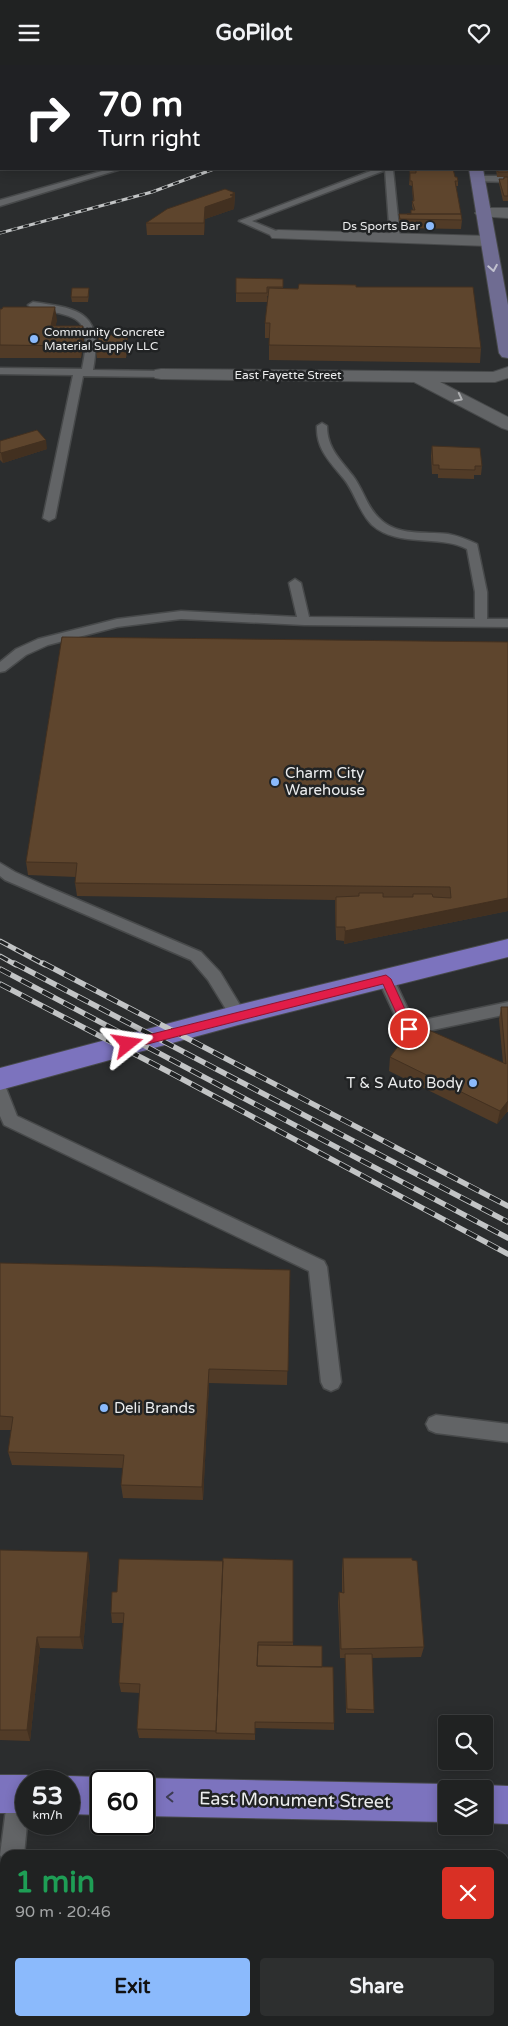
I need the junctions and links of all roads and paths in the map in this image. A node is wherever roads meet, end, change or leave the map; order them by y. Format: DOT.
graph roads {
  1 [pos="114,170"];
  2 [pos="389,170"];
  3 [pos="379,171"];
  4 [pos="476,174"];
  5 [pos="508,179"];
  6 [pos="0,203"];
  7 [pos="483,213"];
  8 [pos="508,213"];
  9 [pos="278,235"];
  10 [pos="395,238"];
  11 [pos="488,241"];
  12 [pos="33,305"];
  13 [pos="508,353"];
  14 [pos="0,371"];
  15 [pos="508,371"];
  16 [pos="83,372"];
  17 [pos="161,375"];
  18 [pos="416,376"];
  19 [pos="508,424"];
  20 [pos="322,426"];
  21 [pos="49,518"];
  22 [pos="295,583"];
  23 [pos="304,621"];
  24 [pos="481,623"];
  25 [pos="508,623"];
  26 [pos="0,668"];
  27 [pos="0,867"];
  28 [pos="508,948"];
  29 [pos="386,979"];
  30 [pos="508,1008"];
  31 [pos="238,1015"];
  32 [pos="0,1079"];
  33 [pos="0,1093"];
  34 [pos="331,1382"];
  35 [pos="436,1424"];
  36 [pos="508,1433"];
  37 [pos="15,1794"];
  38 [pos="155,1797"];
  39 [pos="438,1803"];
  40 [pos="493,1804"];
  41 [pos="508,1805"];
  42 [pos="12,1850"];
  1 -- 6 [label="lane"];
  2 -- 10 [label="lane"];
  3 -- 9 [label="lane"];
  4 -- 5 [label="lane"];
  4 -- 7 [label="street"];
  7 -- 8 [label="street"];
  7 -- 11 [label="street"];
  9 -- 10 [label="street"];
  10 -- 11 [label="street"];
  11 -- 13 [label="street, one-way"];
  12 -- 16 [label="lane"];
  14 -- 16 [label="lane"];
  15 -- 18 [label="street, East Fayette Street"];
  16 -- 17 [label="lane"];
  16 -- 21 [label="lane"];
  17 -- 18 [label="street, East Fayette Street"];
  18 -- 19 [label="street, East Fayette Street, one-way"];
  20 -- 24 [label="lane"];
  22 -- 23 [label="lane"];
  23 -- 24 [label="lane"];
  23 -- 26 [label="lane"];
  24 -- 25 [label="lane"];
  27 -- 31 [label="lane"];
  28 -- 29 [label="main road"];
  29 -- 30 [label="lane"];
  29 -- 31 [label="main road"];
  31 -- 32 [label="main road"];
  33 -- 34 [label="lane"];
  35 -- 36 [label="lane"];
  37 -- 42 [label="lane"];
  39 -- 38 [label="main road, East Monument Street, one-way"];
  40 -- 41 [label="main road"];
}
